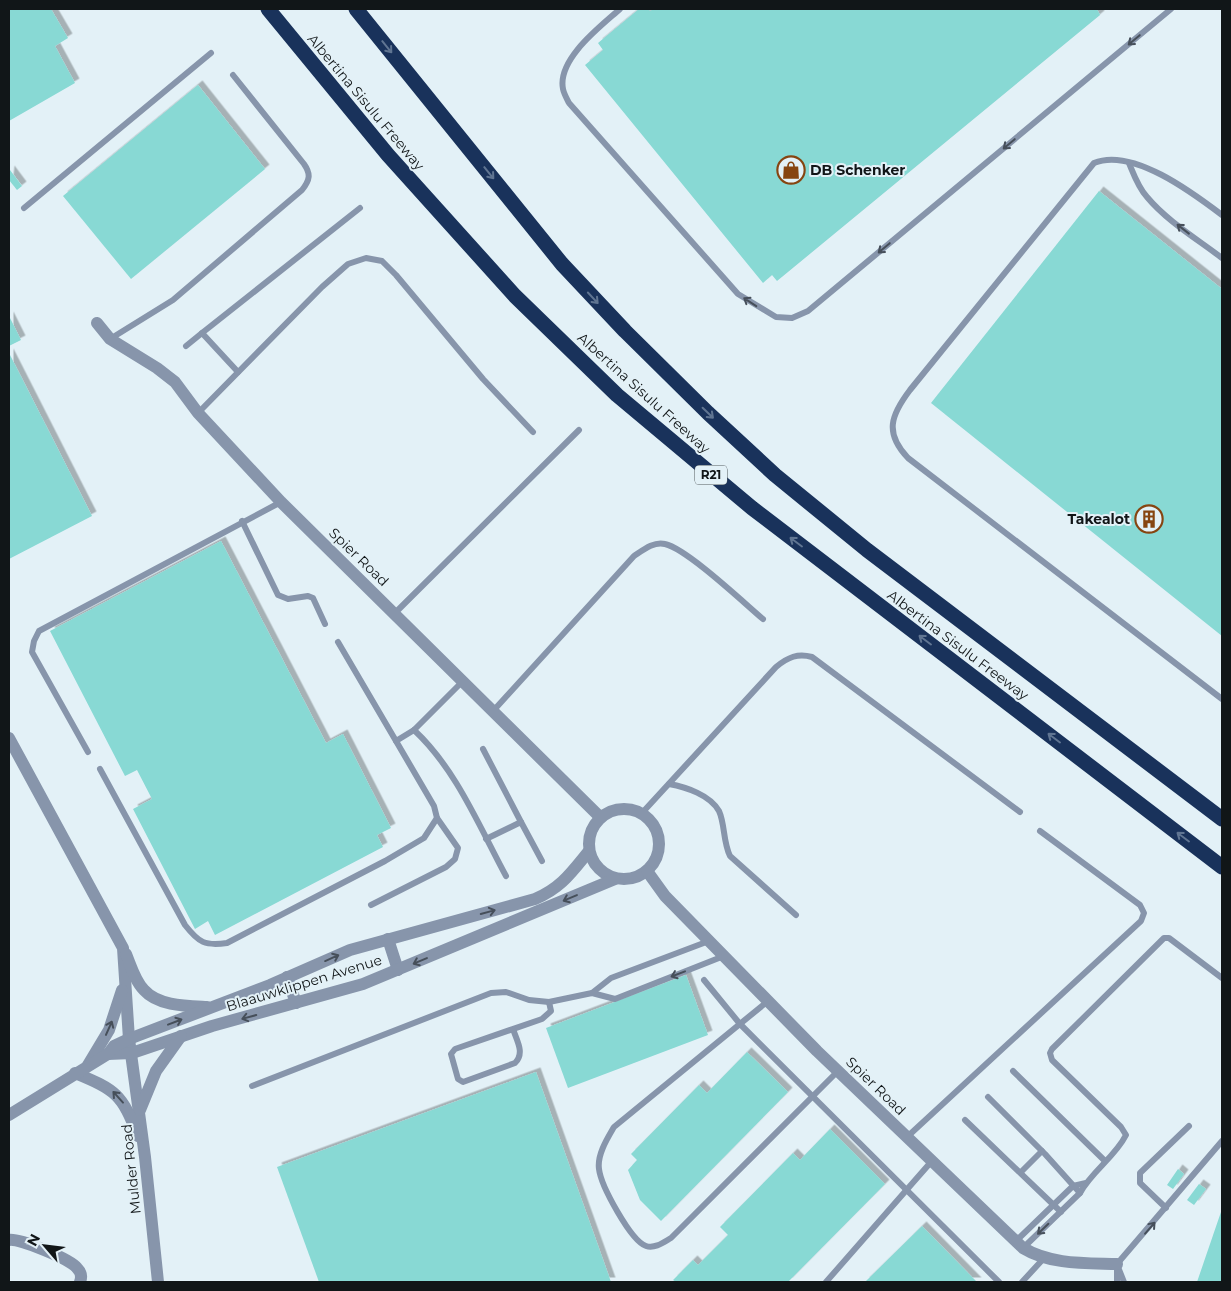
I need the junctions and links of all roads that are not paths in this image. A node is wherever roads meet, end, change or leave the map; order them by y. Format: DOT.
graph roads {
  1 [pos="268,9"];
  2 [pos="356,9"];
  3 [pos="620,9"];
  4 [pos="1171,9"];
  5 [pos="211,53"];
  6 [pos="234,75"];
  7 [pos="1128,163"];
  8 [pos="24,208"];
  9 [pos="360,208"];
  10 [pos="1222,215"];
  11 [pos="1222,258"];
  12 [pos="96,323"];
  13 [pos="202,333"];
  14 [pos="110,339"];
  15 [pos="186,346"];
  16 [pos="238,372"];
  17 [pos="198,412"];
  18 [pos="579,430"];
  19 [pos="533,432"];
  20 [pos="281,502"];
  21 [pos="242,522"];
  22 [pos="395,613"];
  23 [pos="764,619"];
  24 [pos="325,624"];
  25 [pos="338,642"];
  26 [pos="464,680"];
  27 [pos="1222,699"];
  28 [pos="494,710"];
  29 [pos="414,730"];
  30 [pos="9,738"];
  31 [pos="396,741"];
  32 [pos="483,749"];
  33 [pos="88,752"];
  34 [pos="100,769"];
  35 [pos="669,784"];
  36 [pos="1020,812"];
  37 [pos="642,813"];
  38 [pos="600,817"];
  39 [pos="437,818"];
  40 [pos="1222,819"];
  41 [pos="521,822"];
  42 [pos="1040,831"];
  43 [pos="486,839"];
  44 [pos="589,851"];
  45 [pos="542,861"];
  46 [pos="1222,866"];
  47 [pos="648,871"];
  48 [pos="506,876"];
  49 [pos="615,879"];
  50 [pos="370,905"];
  51 [pos="796,915"];
  52 [pos="388,939"];
  53 [pos="708,941"];
  54 [pos="123,948"];
  55 [pos="724,956"];
  56 [pos="398,970"];
  57 [pos="287,977"];
  58 [pos="1222,978"];
  59 [pos="704,980"];
  60 [pos="124,984"];
  61 [pos="592,993"];
  62 [pos="548,1002"];
  63 [pos="768,1002"];
  64 [pos="296,1003"];
  65 [pos="214,1007"];
  66 [pos="740,1024"];
  67 [pos="513,1029"];
  68 [pos="180,1036"];
  69 [pos="129,1039"];
  70 [pos="132,1052"];
  71 [pos="108,1054"];
  72 [pos="81,1070"];
  73 [pos="838,1071"];
  74 [pos="1013,1071"];
  75 [pos="252,1086"];
  76 [pos="813,1097"];
  77 [pos="988,1097"];
  78 [pos="139,1111"];
  79 [pos="9,1115"];
  80 [pos="965,1120"];
  81 [pos="1189,1126"];
  82 [pos="907,1137"];
  83 [pos="1222,1140"];
  84 [pos="1042,1151"];
  85 [pos="145,1157"];
  86 [pos="1105,1161"];
  87 [pos="932,1162"];
  88 [pos="1021,1172"];
  89 [pos="1086,1182"];
  90 [pos="1073,1186"];
  91 [pos="907,1190"];
  92 [pos="1080,1193"];
  93 [pos="1054,1204"];
  94 [pos="1166,1208"];
  95 [pos="1061,1212"];
  96 [pos="9,1240"];
  97 [pos="1020,1244"];
  98 [pos="1045,1258"];
  99 [pos="1117,1264"];
  100 [pos="80,1282"];
  101 [pos="158,1282"];
  102 [pos="826,1282"];
  103 [pos="999,1282"];
  104 [pos="1022,1282"];
  105 [pos="1117,1282"];
  106 [pos="1124,1282"];
  46 -- 1 [label="highway, Albertina Sisulu Freeway / R21, one-way"];
  2 -- 40 [label="highway, Albertina Sisulu Freeway, one-way"];
  4 -- 3 [label="lane, one-way"];
  5 -- 8 [label="lane"];
  6 -- 14 [label="lane"];
  7 -- 10 [label="lane"];
  11 -- 7 [label="lane, one-way"];
  7 -- 27 [label="lane"];
  9 -- 13 [label="lane"];
  12 -- 14 [label="street, Spier Road"];
  13 -- 15 [label="lane"];
  13 -- 16 [label="lane"];
  14 -- 17 [label="street, Spier Road"];
  16 -- 17 [label="lane"];
  16 -- 19 [label="lane"];
  17 -- 20 [label="street, Spier Road"];
  18 -- 22 [label="lane"];
  20 -- 21 [label="lane"];
  20 -- 22 [label="street, Spier Road"];
  21 -- 24 [label="lane"];
  21 -- 33 [label="lane"];
  22 -- 26 [label="street, Spier Road"];
  23 -- 28 [label="lane"];
  25 -- 31 [label="lane"];
  26 -- 28 [label="street, Spier Road"];
  26 -- 29 [label="lane"];
  28 -- 38 [label="street, Spier Road"];
  29 -- 31 [label="lane"];
  29 -- 43 [label="lane"];
  30 -- 54 [label="street"];
  31 -- 39 [label="lane"];
  32 -- 41 [label="lane"];
  34 -- 39 [label="lane"];
  35 -- 36 [label="lane"];
  35 -- 37 [label="lane"];
  35 -- 51 [label="lane"];
  37 -- 38 [label="street"];
  37 -- 47 [label="street"];
  38 -- 44 [label="street"];
  39 -- 50 [label="lane"];
  41 -- 43 [label="lane"];
  41 -- 45 [label="lane"];
  42 -- 82 [label="lane"];
  43 -- 48 [label="lane"];
  44 -- 49 [label="street"];
  52 -- 44 [label="street, Blaauwklippen Avenue, one-way"];
  47 -- 49 [label="street"];
  47 -- 53 [label="street, Spier Road"];
  49 -- 56 [label="street, Blaauwklippen Avenue, one-way"];
  52 -- 56 [label="street"];
  57 -- 52 [label="street, Blaauwklippen Avenue, one-way"];
  53 -- 55 [label="street, Spier Road"];
  53 -- 61 [label="lane"];
  54 -- 60 [label="street, Mulder Road"];
  54 -- 65 [label="street"];
  55 -- 61 [label="lane, one-way"];
  55 -- 63 [label="street, Spier Road"];
  56 -- 64 [label="street, Blaauwklippen Avenue"];
  57 -- 64 [label="street"];
  57 -- 65 [label="street, Blaauwklippen Avenue"];
  58 -- 86 [label="lane"];
  59 -- 66 [label="lane"];
  60 -- 69 [label="street, Mulder Road"];
  72 -- 60 [label="street, one-way"];
  61 -- 62 [label="lane"];
  62 -- 67 [label="lane"];
  62 -- 75 [label="lane"];
  63 -- 66 [label="lane"];
  63 -- 73 [label="street, Spier Road"];
  64 -- 68 [label="street, Blaauwklippen Avenue, one-way"];
  69 -- 65 [label="street, Blaauwklippen Avenue, one-way"];
  66 -- 76 [label="lane"];
  66 -- 76 [label="lane"];
  67 -- 67 [label="lane"];
  68 -- 70 [label="street, Blaauwklippen Avenue"];
  68 -- 78 [label="street"];
  69 -- 70 [label="street, Mulder Road"];
  69 -- 71 [label="street, Blaauwklippen Avenue"];
  70 -- 71 [label="street, Blaauwklippen Avenue"];
  70 -- 78 [label="street, Mulder Road"];
  71 -- 72 [label="street, Blaauwklippen Avenue"];
  72 -- 79 [label="street, Blaauwklippen Avenue"];
  85 -- 72 [label="street, one-way"];
  73 -- 76 [label="lane"];
  73 -- 82 [label="street, Spier Road"];
  74 -- 86 [label="lane"];
  76 -- 91 [label="lane"];
  77 -- 84 [label="lane"];
  78 -- 85 [label="street, Mulder Road"];
  80 -- 88 [label="lane"];
  81 -- 94 [label="lane"];
  82 -- 87 [label="street, Spier Road"];
  83 -- 94 [label="lane"];
  84 -- 88 [label="lane"];
  84 -- 90 [label="lane"];
  85 -- 101 [label="street, Mulder Road"];
  86 -- 89 [label="lane"];
  87 -- 91 [label="lane"];
  87 -- 97 [label="street, Spier Road"];
  88 -- 93 [label="lane"];
  89 -- 90 [label="lane"];
  89 -- 92 [label="lane"];
  90 -- 92 [label="lane"];
  90 -- 93 [label="lane"];
  91 -- 102 [label="lane"];
  91 -- 103 [label="lane"];
  92 -- 95 [label="lane"];
  93 -- 95 [label="lane"];
  93 -- 97 [label="lane"];
  99 -- 94 [label="lane, one-way"];
  95 -- 97 [label="lane, one-way"];
  96 -- 100 [label="street"];
  97 -- 98 [label="street, Spier Road"];
  98 -- 99 [label="street, Spier Road"];
  98 -- 104 [label="lane"];
  99 -- 105 [label="lane"];
  99 -- 106 [label="lane"];
}
